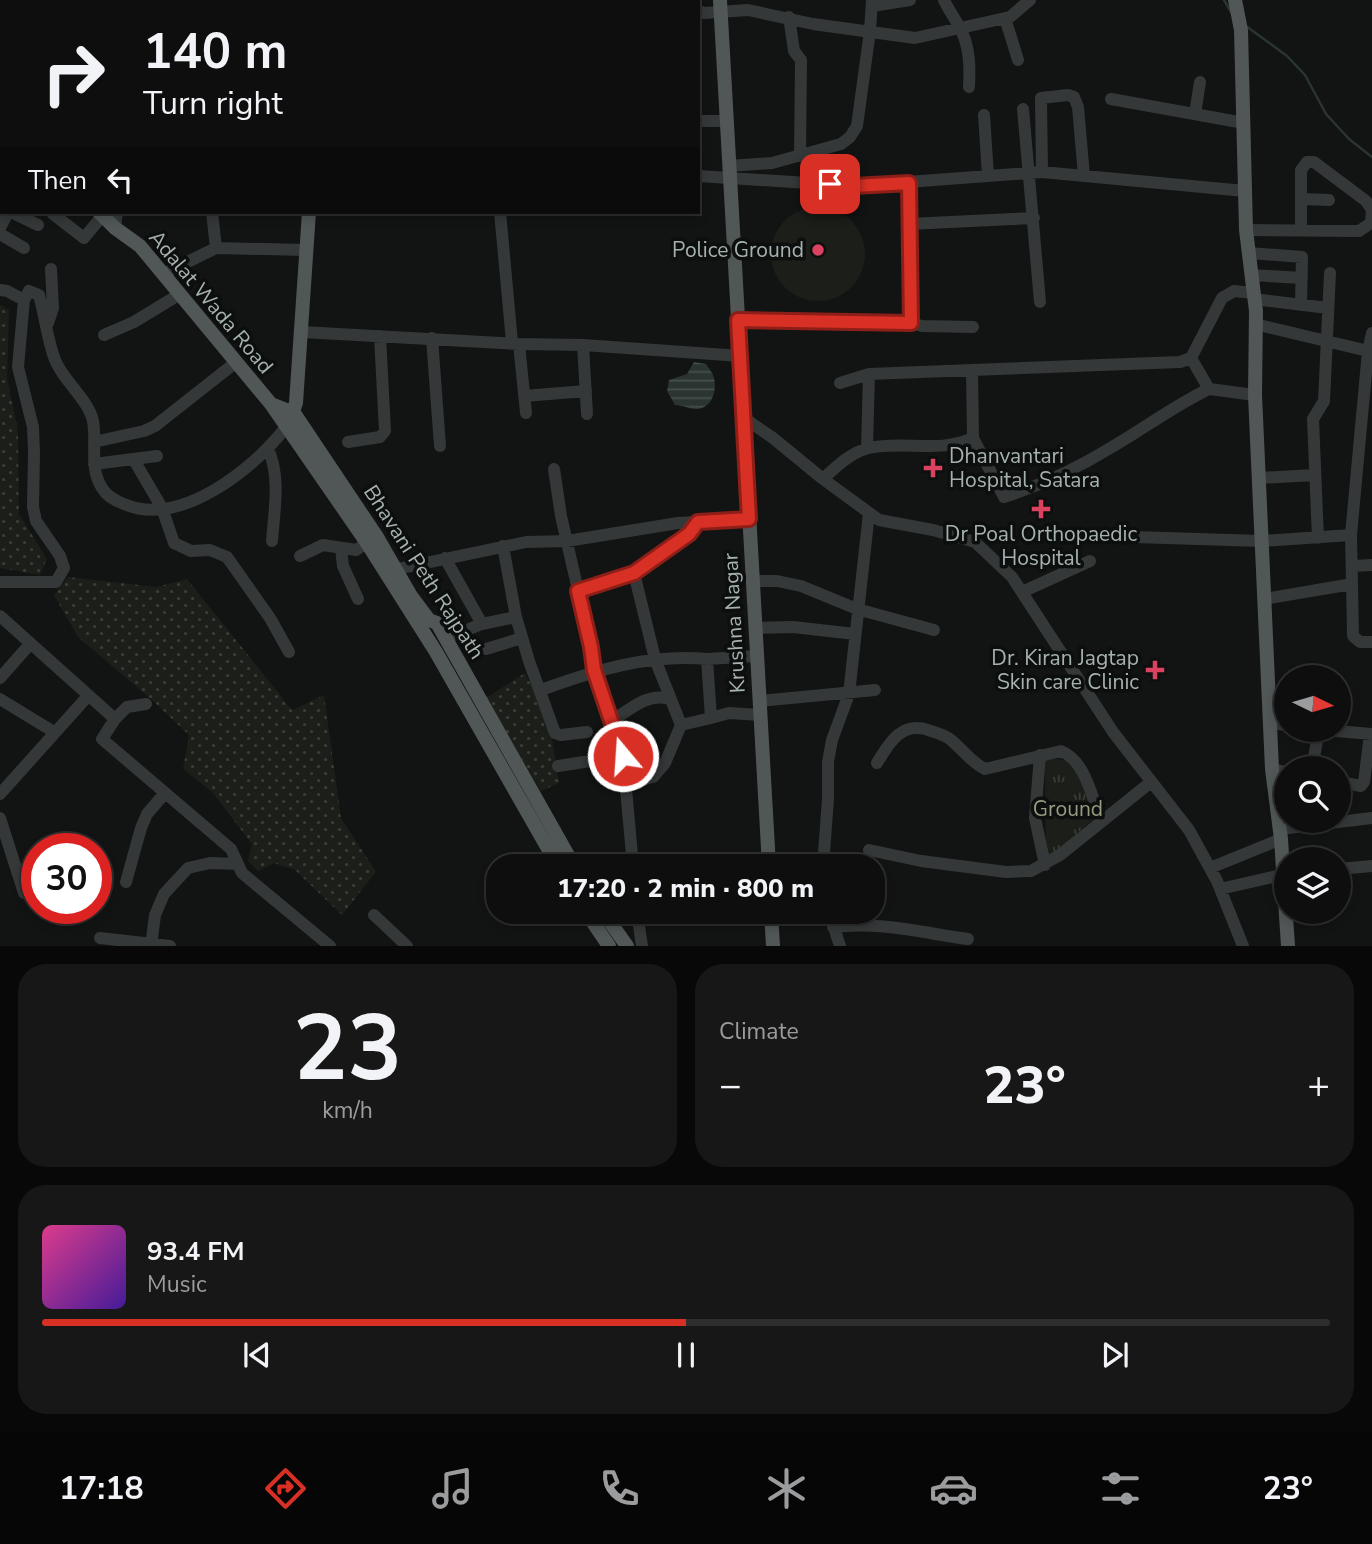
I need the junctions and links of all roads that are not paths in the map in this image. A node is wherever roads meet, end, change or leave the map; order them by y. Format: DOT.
graph roads {
  1 [pos="910,0"];
  2 [pos="944,0"];
  3 [pos="1030,0"];
  4 [pos="1235,0"];
  5 [pos="872,3"];
  6 [pos="720,6"];
  7 [pos="700,12"];
  8 [pos="789,17"];
  9 [pos="1005,18"];
  10 [pos="960,28"];
  11 [pos="870,31"];
  12 [pos="1018,60"];
  13 [pos="1200,82"];
  14 [pos="969,87"];
  15 [pos="1111,99"];
  16 [pos="1023,109"];
  17 [pos="1195,114"];
  18 [pos="984,115"];
  19 [pos="700,121"];
  20 [pos="727,121"];
  21 [pos="1244,122"];
  22 [pos="800,156"];
  23 [pos="730,171"];
  24 [pos="1042,172"];
  25 [pos="1028,173"];
  26 [pos="700,176"];
  27 [pos="988,176"];
  28 [pos="1084,176"];
  29 [pos="909,183"];
  30 [pos="1245,191"];
  31 [pos="1301,199"];
  32 [pos="1329,200"];
  33 [pos="13,214"];
  34 [pos="53,214"];
  35 [pos="106,214"];
  36 [pos="108,214"];
  37 [pos="212,214"];
  38 [pos="309,214"];
  39 [pos="500,214"];
  40 [pos="1034,218"];
  41 [pos="909,224"];
  42 [pos="38,225"];
  43 [pos="1246,229"];
  44 [pos="1301,229"];
  45 [pos="0,234"];
  46 [pos="24,248"];
  47 [pos="216,248"];
  48 [pos="306,250"];
  49 [pos="1249,253"];
  50 [pos="51,269"];
  51 [pos="1330,273"];
  52 [pos="163,274"];
  53 [pos="1251,275"];
  54 [pos="1302,278"];
  55 [pos="0,290"];
  56 [pos="180,294"];
  57 [pos="1253,296"];
  58 [pos="23,300"];
  59 [pos="1041,302"];
  60 [pos="1301,304"];
  61 [pos="1328,308"];
  62 [pos="738,320"];
  63 [pos="911,323"];
  64 [pos="47,324"];
  65 [pos="1255,324"];
  66 [pos="973,327"];
  67 [pos="302,332"];
  68 [pos="1372,332"];
  69 [pos="104,335"];
  70 [pos="380,336"];
  71 [pos="432,338"];
  72 [pos="1325,341"];
  73 [pos="516,343"];
  74 [pos="583,345"];
  75 [pos="1370,351"];
  76 [pos="741,356"];
  77 [pos="1191,358"];
  78 [pos="235,363"];
  79 [pos="972,371"];
  80 [pos="869,374"];
  81 [pos="840,383"];
  82 [pos="1209,389"];
  83 [pos="586,391"];
  84 [pos="1255,395"];
  85 [pos="524,396"];
  86 [pos="271,404"];
  87 [pos="526,413"];
  88 [pos="294,414"];
  89 [pos="587,414"];
  90 [pos="744,418"];
  91 [pos="1367,420"];
  92 [pos="286,428"];
  93 [pos="973,438"];
  94 [pos="94,442"];
  95 [pos="348,442"];
  96 [pos="440,446"];
  97 [pos="867,448"];
  98 [pos="268,449"];
  99 [pos="157,456"];
  100 [pos="134,460"];
  101 [pos="94,464"];
  102 [pos="1358,466"];
  103 [pos="1372,468"];
  104 [pos="554,469"];
  105 [pos="1315,475"];
  106 [pos="1259,478"];
  107 [pos="823,479"];
  108 [pos="162,508"];
  109 [pos="869,513"];
  110 [pos="749,519"];
  111 [pos="698,522"];
  112 [pos="1351,535"];
  113 [pos="1102,536"];
  114 [pos="1318,538"];
  115 [pos="272,541"];
  116 [pos="567,541"];
  117 [pos="1262,541"];
  118 [pos="367,543"];
  119 [pos="503,547"];
  120 [pos="341,548"];
  121 [pos="300,556"];
  122 [pos="445,558"];
  123 [pos="1090,561"];
  124 [pos="1372,565"];
  125 [pos="1352,566"];
  126 [pos="397,569"];
  127 [pos="634,573"];
  128 [pos="753,580"];
  129 [pos="0,582"];
  130 [pos="1352,584"];
  131 [pos="578,591"];
  132 [pos="1022,592"];
  133 [pos="358,599"];
  134 [pos="1264,599"];
  135 [pos="857,609"];
  136 [pos="0,617"];
  137 [pos="516,617"];
  138 [pos="429,620"];
  139 [pos="482,624"];
  140 [pos="755,628"];
  141 [pos="934,630"];
  142 [pos="855,634"];
  143 [pos="446,638"];
  144 [pos="522,638"];
  145 [pos="1372,642"];
  146 [pos="30,644"];
  147 [pos="486,649"];
  148 [pos="289,652"];
  149 [pos="757,656"];
  150 [pos="655,659"];
  151 [pos="707,659"];
  152 [pos="594,670"];
  153 [pos="0,678"];
  154 [pos="541,690"];
  155 [pos="874,690"];
  156 [pos="849,694"];
  157 [pos="88,696"];
  158 [pos="0,699"];
  159 [pos="669,699"];
  160 [pos="146,704"];
  161 [pos="760,708"];
  162 [pos="711,718"];
  163 [pos="115,719"];
  164 [pos="612,721"];
  165 [pos="1270,723"];
  166 [pos="1274,724"];
  167 [pos="681,725"];
  168 [pos="54,732"];
  169 [pos="587,732"];
  170 [pos="1351,732"];
  171 [pos="1371,734"];
  172 [pos="1040,755"];
  173 [pos="623,756"];
  174 [pos="1276,756"];
  175 [pos="877,763"];
  176 [pos="558,766"];
  177 [pos="1151,782"];
  178 [pos="625,784"];
  179 [pos="1351,785"];
  180 [pos="164,793"];
  181 [pos="0,794"];
  182 [pos="0,817"];
  183 [pos="1372,818"];
  184 [pos="1101,820"];
  185 [pos="1280,834"];
  186 [pos="1281,847"];
  187 [pos="869,850"];
  188 [pos="555,854"];
  189 [pos="556,854"];
  190 [pos="568,854"];
  191 [pos="632,854"];
  192 [pos="768,854"];
  193 [pos="824,854"];
  194 [pos="237,864"];
  195 [pos="1045,865"];
  196 [pos="1372,866"];
  197 [pos="1210,868"];
  198 [pos="1351,868"];
  199 [pos="1274,876"];
  200 [pos="126,882"];
  201 [pos="21,884"];
  202 [pos="1220,889"];
  203 [pos="374,915"];
  204 [pos="594,924"];
  205 [pos="611,924"];
  206 [pos="639,924"];
  207 [pos="772,924"];
  208 [pos="832,924"];
  209 [pos="1287,924"];
  210 [pos="833,927"];
  211 [pos="100,938"];
  212 [pos="968,939"];
  213 [pos="151,944"];
  214 [pos="170,946"];
  215 [pos="330,946"];
  216 [pos="407,946"];
  217 [pos="609,946"];
  218 [pos="627,946"];
  219 [pos="642,946"];
  220 [pos="773,946"];
  221 [pos="840,946"];
  222 [pos="1243,946"];
  223 [pos="1288,946"];
  1 -- 5 [label="street"];
  2 -- 10 [label="street"];
  3 -- 9 [label="street"];
  4 -- 21 [label="main road"];
  5 -- 11 [label="street"];
  6 -- 7 [label="street"];
  6 -- 8 [label="street"];
  6 -- 20 [label="main road, Krushna Nagar"];
  8 -- 11 [label="street"];
  8 -- 22 [label="street"];
  9 -- 10 [label="street"];
  9 -- 12 [label="street"];
  10 -- 11 [label="street"];
  10 -- 14 [label="street"];
  11 -- 22 [label="street"];
  13 -- 17 [label="street"];
  15 -- 17 [label="street"];
  16 -- 25 [label="street"];
  17 -- 21 [label="street"];
  18 -- 27 [label="street"];
  19 -- 20 [label="street"];
  20 -- 23 [label="main road, Krushna Nagar"];
  21 -- 30 [label="main road"];
  22 -- 23 [label="street"];
  23 -- 26 [label="street"];
  23 -- 29 [label="street"];
  23 -- 62 [label="main road, Krushna Nagar"];
  24 -- 25 [label="street"];
  24 -- 28 [label="street"];
  24 -- 28 [label="street"];
  25 -- 27 [label="street"];
  25 -- 40 [label="street"];
  27 -- 29 [label="street"];
  28 -- 30 [label="street"];
  29 -- 41 [label="street"];
  30 -- 43 [label="main road"];
  31 -- 32 [label="street"];
  31 -- 44 [label="street"];
  31 -- 44 [label="street"];
  33 -- 42 [label="street"];
  34 -- 35 [label="street"];
  36 -- 52 [label="main road, Adalat Wada Road"];
  37 -- 47 [label="street"];
  38 -- 48 [label="main road"];
  39 -- 73 [label="street"];
  40 -- 41 [label="street"];
  40 -- 59 [label="street"];
  41 -- 63 [label="street"];
  43 -- 44 [label="street"];
  43 -- 49 [label="main road"];
  45 -- 46 [label="street"];
  47 -- 48 [label="street"];
  47 -- 52 [label="street"];
  48 -- 67 [label="main road"];
  49 -- 53 [label="main road"];
  49 -- 54 [label="street"];
  50 -- 64 [label="street"];
  51 -- 61 [label="street"];
  52 -- 56 [label="main road, Adalat Wada Road"];
  53 -- 54 [label="street"];
  53 -- 57 [label="main road"];
  54 -- 60 [label="street"];
  55 -- 58 [label="street"];
  56 -- 69 [label="street"];
  56 -- 78 [label="main road, Adalat Wada Road"];
  57 -- 60 [label="street"];
  57 -- 65 [label="main road"];
  57 -- 77 [label="street"];
  58 -- 64 [label="street"];
  58 -- 129 [label="street"];
  60 -- 61 [label="street"];
  61 -- 72 [label="street"];
  62 -- 63 [label="street"];
  62 -- 76 [label="main road, Krushna Nagar"];
  63 -- 66 [label="street"];
  64 -- 94 [label="street"];
  65 -- 72 [label="street"];
  65 -- 84 [label="main road"];
  67 -- 70 [label="street"];
  67 -- 88 [label="main road"];
  68 -- 75 [label="street"];
  70 -- 71 [label="street"];
  70 -- 95 [label="street"];
  71 -- 73 [label="street"];
  71 -- 96 [label="street"];
  72 -- 75 [label="street"];
  72 -- 105 [label="street"];
  73 -- 74 [label="street"];
  73 -- 85 [label="street"];
  74 -- 76 [label="street"];
  74 -- 83 [label="street"];
  75 -- 91 [label="street"];
  76 -- 90 [label="main road, Krushna Nagar"];
  77 -- 79 [label="street"];
  77 -- 82 [label="street"];
  78 -- 86 [label="main road, Adalat Wada Road"];
  78 -- 94 [label="street"];
  79 -- 80 [label="street"];
  79 -- 93 [label="street"];
  80 -- 81 [label="street"];
  80 -- 97 [label="street"];
  82 -- 84 [label="street"];
  82 -- 93 [label="street"];
  83 -- 85 [label="street"];
  83 -- 89 [label="street"];
  84 -- 106 [label="main road"];
  85 -- 87 [label="street"];
  86 -- 88 [label="main road, Adalat Wada Road"];
  86 -- 92 [label="main road"];
  88 -- 92 [label="main road"];
  88 -- 126 [label="main road, Bhavani Peth Rajpath"];
  90 -- 107 [label="street"];
  90 -- 110 [label="main road, Krushna Nagar"];
  91 -- 102 [label="street"];
  92 -- 98 [label="street"];
  92 -- 118 [label="main road"];
  93 -- 97 [label="street"];
  94 -- 101 [label="street"];
  97 -- 107 [label="street"];
  98 -- 108 [label="street"];
  98 -- 115 [label="street"];
  99 -- 100 [label="street"];
  100 -- 101 [label="street"];
  100 -- 108 [label="street"];
  101 -- 108 [label="street"];
  102 -- 103 [label="street"];
  102 -- 112 [label="street"];
  104 -- 116 [label="street"];
  105 -- 106 [label="street"];
  105 -- 114 [label="street"];
  106 -- 117 [label="main road"];
  107 -- 109 [label="street"];
  108 -- 148 [label="street"];
  109 -- 132 [label="street"];
  109 -- 135 [label="street"];
  110 -- 111 [label="street"];
  110 -- 128 [label="main road, Krushna Nagar"];
  111 -- 116 [label="street"];
  111 -- 127 [label="street"];
  112 -- 114 [label="street"];
  112 -- 125 [label="street"];
  113 -- 117 [label="street"];
  114 -- 117 [label="street"];
  116 -- 119 [label="street"];
  116 -- 131 [label="street"];
  117 -- 134 [label="main road"];
  118 -- 120 [label="street"];
  118 -- 188 [label="main road"];
  119 -- 122 [label="street"];
  119 -- 137 [label="street"];
  120 -- 121 [label="street"];
  120 -- 133 [label="street"];
  122 -- 126 [label="street"];
  122 -- 139 [label="street"];
  123 -- 132 [label="street"];
  124 -- 125 [label="street"];
  125 -- 130 [label="street"];
  126 -- 138 [label="main road, Bhavani Peth Rajpath"];
  127 -- 131 [label="street"];
  127 -- 150 [label="street"];
  128 -- 135 [label="street"];
  128 -- 140 [label="main road, Krushna Nagar"];
  130 -- 134 [label="street"];
  130 -- 145 [label="street"];
  131 -- 152 [label="street"];
  132 -- 177 [label="street"];
  134 -- 165 [label="main road"];
  135 -- 141 [label="street"];
  135 -- 142 [label="street"];
  136 -- 146 [label="street"];
  137 -- 139 [label="street"];
  137 -- 144 [label="street"];
  138 -- 143 [label="main road, Bhavani Peth Rajpath"];
  138 -- 189 [label="main road"];
  139 -- 143 [label="street"];
  140 -- 142 [label="street"];
  140 -- 149 [label="main road, Krushna Nagar"];
  142 -- 156 [label="street"];
  143 -- 190 [label="main road, Bhavani Peth Rajpath"];
  144 -- 147 [label="street"];
  144 -- 154 [label="street"];
  146 -- 153 [label="street"];
  146 -- 157 [label="street"];
  149 -- 151 [label="street"];
  149 -- 161 [label="main road, Krushna Nagar"];
  150 -- 151 [label="street"];
  150 -- 152 [label="street"];
  150 -- 159 [label="street"];
  151 -- 162 [label="street"];
  152 -- 154 [label="street"];
  152 -- 164 [label="street"];
  154 -- 169 [label="street"];
  155 -- 156 [label="street"];
  156 -- 161 [label="street"];
  156 -- 193 [label="street"];
  157 -- 163 [label="street"];
  157 -- 168 [label="street"];
  158 -- 168 [label="street"];
  159 -- 164 [label="street"];
  159 -- 167 [label="street"];
  160 -- 163 [label="street"];
  161 -- 162 [label="street"];
  161 -- 192 [label="main road, Krushna Nagar"];
  162 -- 167 [label="street"];
  163 -- 180 [label="street"];
  164 -- 173 [label="street"];
  165 -- 166 [label="street"];
  165 -- 174 [label="main road"];
  167 -- 178 [label="street"];
  168 -- 181 [label="street"];
  170 -- 171 [label="street"];
  171 -- 179 [label="street"];
  172 -- 175 [label="street"];
  172 -- 184 [label="street"];
  172 -- 195 [label="street"];
  173 -- 176 [label="street"];
  173 -- 178 [label="street"];
  177 -- 184 [label="street"];
  177 -- 197 [label="street"];
  178 -- 191 [label="street"];
  180 -- 194 [label="street"];
  180 -- 200 [label="street"];
  182 -- 201 [label="street"];
  183 -- 185 [label="street"];
  184 -- 195 [label="street"];
  185 -- 186 [label="main road"];
  185 -- 197 [label="street"];
  187 -- 195 [label="street"];
  194 -- 213 [label="street"];
  194 -- 215 [label="street"];
  196 -- 198 [label="street"];
  197 -- 202 [label="street"];
  199 -- 202 [label="street"];
  202 -- 222 [label="street"];
  203 -- 216 [label="street"];
  204 -- 217 [label="main road"];
  205 -- 218 [label="main road"];
  206 -- 219 [label="street"];
  207 -- 220 [label="main road"];
  208 -- 210 [label="street"];
  209 -- 223 [label="main road"];
  210 -- 212 [label="street"];
  210 -- 221 [label="street"];
  211 -- 213 [label="street"];
  213 -- 214 [label="street"];
}
